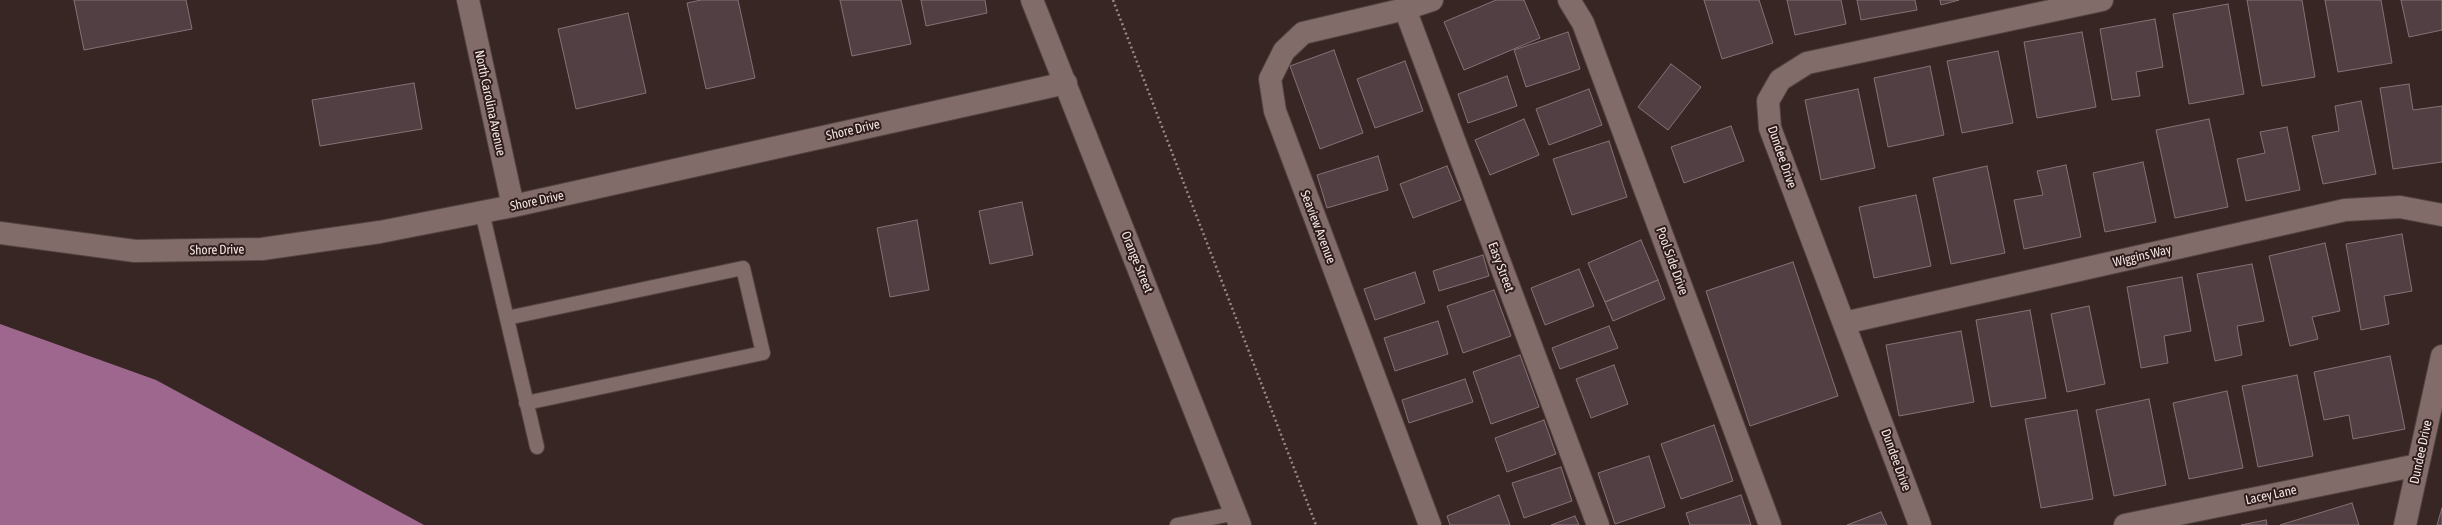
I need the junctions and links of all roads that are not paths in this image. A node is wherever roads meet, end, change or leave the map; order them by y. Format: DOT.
graph roads {
  1 [pos="468,0"];
  2 [pos="1032,0"];
  3 [pos="1432,0"];
  4 [pos="1569,0"];
  5 [pos="2102,0"];
  6 [pos="1405,9"];
  7 [pos="1066,83"];
  8 [pos="513,206"];
  9 [pos="482,212"];
  10 [pos="2442,215"];
  11 [pos="0,233"];
  12 [pos="507,318"];
  13 [pos="1844,322"];
  14 [pos="2442,356"];
  15 [pos="526,403"];
  16 [pos="537,447"];
  17 [pos="2418,465"];
  18 [pos="1238,519"];
  19 [pos="1177,525"];
  20 [pos="1430,525"];
  21 [pos="1598,525"];
  22 [pos="1770,525"];
  23 [pos="1920,525"];
  24 [pos="2125,525"];
  25 [pos="2406,525"];
  1 -- 8 [label="street, North Carolina Avenue"];
  2 -- 7 [label="street, Orange Street"];
  3 -- 6 [label="street"];
  4 -- 22 [label="street, Pool Side Drive"];
  5 -- 13 [label="street, Dundee Drive"];
  6 -- 20 [label="street, Seaview Avenue"];
  6 -- 21 [label="street, Easy Street"];
  7 -- 8 [label="street, Shore Drive"];
  7 -- 18 [label="street, Orange Street"];
  8 -- 9 [label="street, Shore Drive"];
  9 -- 11 [label="street, Shore Drive"];
  9 -- 12 [label="lane"];
  10 -- 13 [label="street, Wiggins Way"];
  12 -- 15 [label="lane"];
  12 -- 15 [label="lane"];
  13 -- 23 [label="street, Dundee Drive"];
  14 -- 17 [label="street, Dundee Drive"];
  15 -- 16 [label="lane"];
  17 -- 24 [label="street, Lacey Lane"];
  17 -- 25 [label="street, Dundee Drive"];
  18 -- 19 [label="lane"];
}
